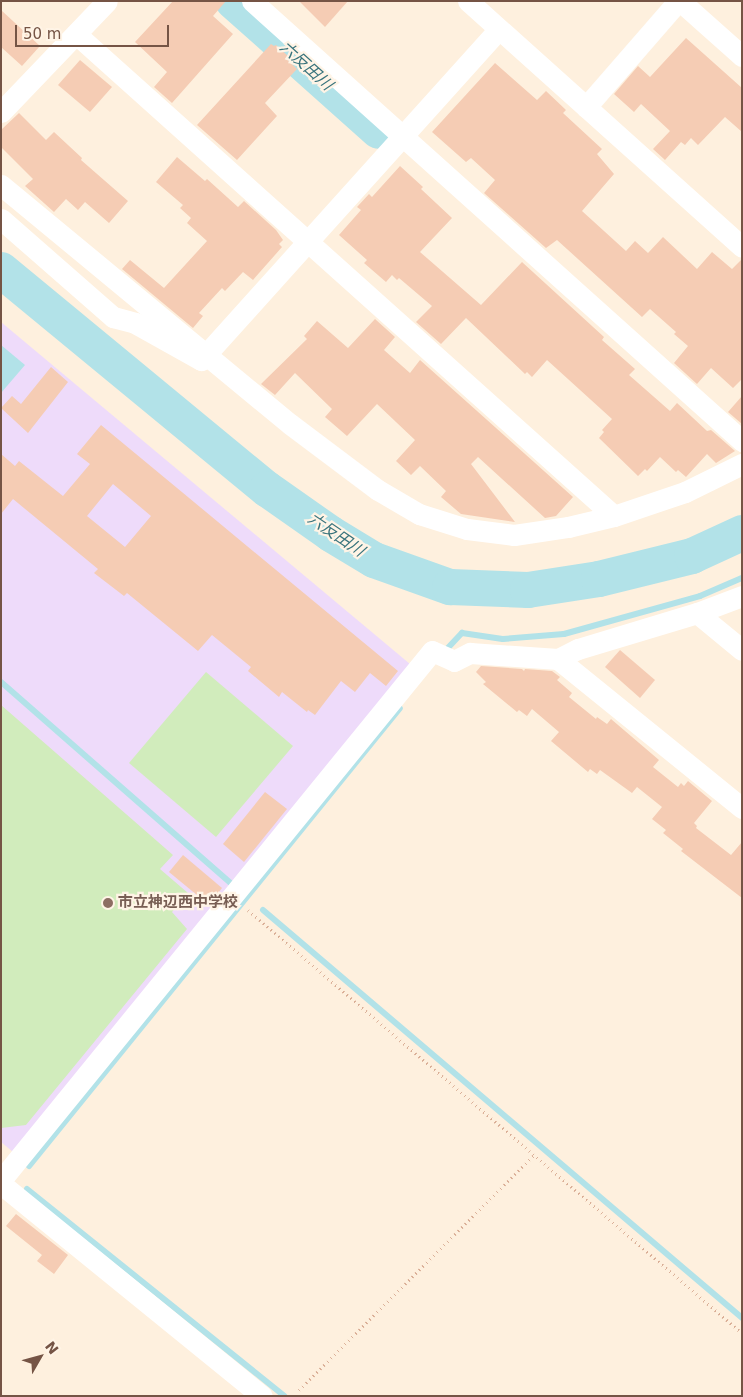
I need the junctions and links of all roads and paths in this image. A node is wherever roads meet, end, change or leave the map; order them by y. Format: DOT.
graph roads {
  1 [pos="107,1"];
  2 [pos="252,1"];
  3 [pos="468,1"];
  4 [pos="679,1"];
  5 [pos="499,29"];
  6 [pos="76,34"];
  7 [pos="742,56"];
  8 [pos="586,107"];
  9 [pos="1,112"];
  10 [pos="403,137"];
  11 [pos="1,184"];
  12 [pos="1,219"];
  13 [pos="308,242"];
  14 [pos="742,247"];
  15 [pos="207,355"];
  16 [pos="742,441"];
  17 [pos="742,464"];
  18 [pos="614,516"];
  19 [pos="742,596"];
  20 [pos="697,612"];
  21 [pos="742,650"];
  22 [pos="558,659"];
  23 [pos="742,808"];
  24 [pos="246,908"];
  25 [pos="534,1155"];
  26 [pos="1,1180"];
  27 [pos="1,1184"];
  28 [pos="742,1333"];
  29 [pos="299,1390"];
  30 [pos="262,1396"];
  1 -- 6 [label="street"];
  2 -- 10 [label="street"];
  3 -- 5 [label="street"];
  4 -- 7 [label="street"];
  4 -- 8 [label="street"];
  5 -- 8 [label="street"];
  5 -- 10 [label="street"];
  6 -- 9 [label="street"];
  6 -- 13 [label="street"];
  8 -- 14 [label="street"];
  10 -- 13 [label="street"];
  10 -- 16 [label="street"];
  11 -- 15 [label="street"];
  12 -- 15 [label="street"];
  13 -- 15 [label="street"];
  13 -- 18 [label="street"];
  15 -- 18 [label="street"];
  17 -- 18 [label="street"];
  19 -- 20 [label="street"];
  20 -- 21 [label="street"];
  20 -- 22 [label="street"];
  22 -- 23 [label="street"];
  22 -- 26 [label="street"];
  24 -- 25 [label="path"];
  25 -- 28 [label="path"];
  25 -- 29 [label="path"];
  27 -- 30 [label="street"];
}
